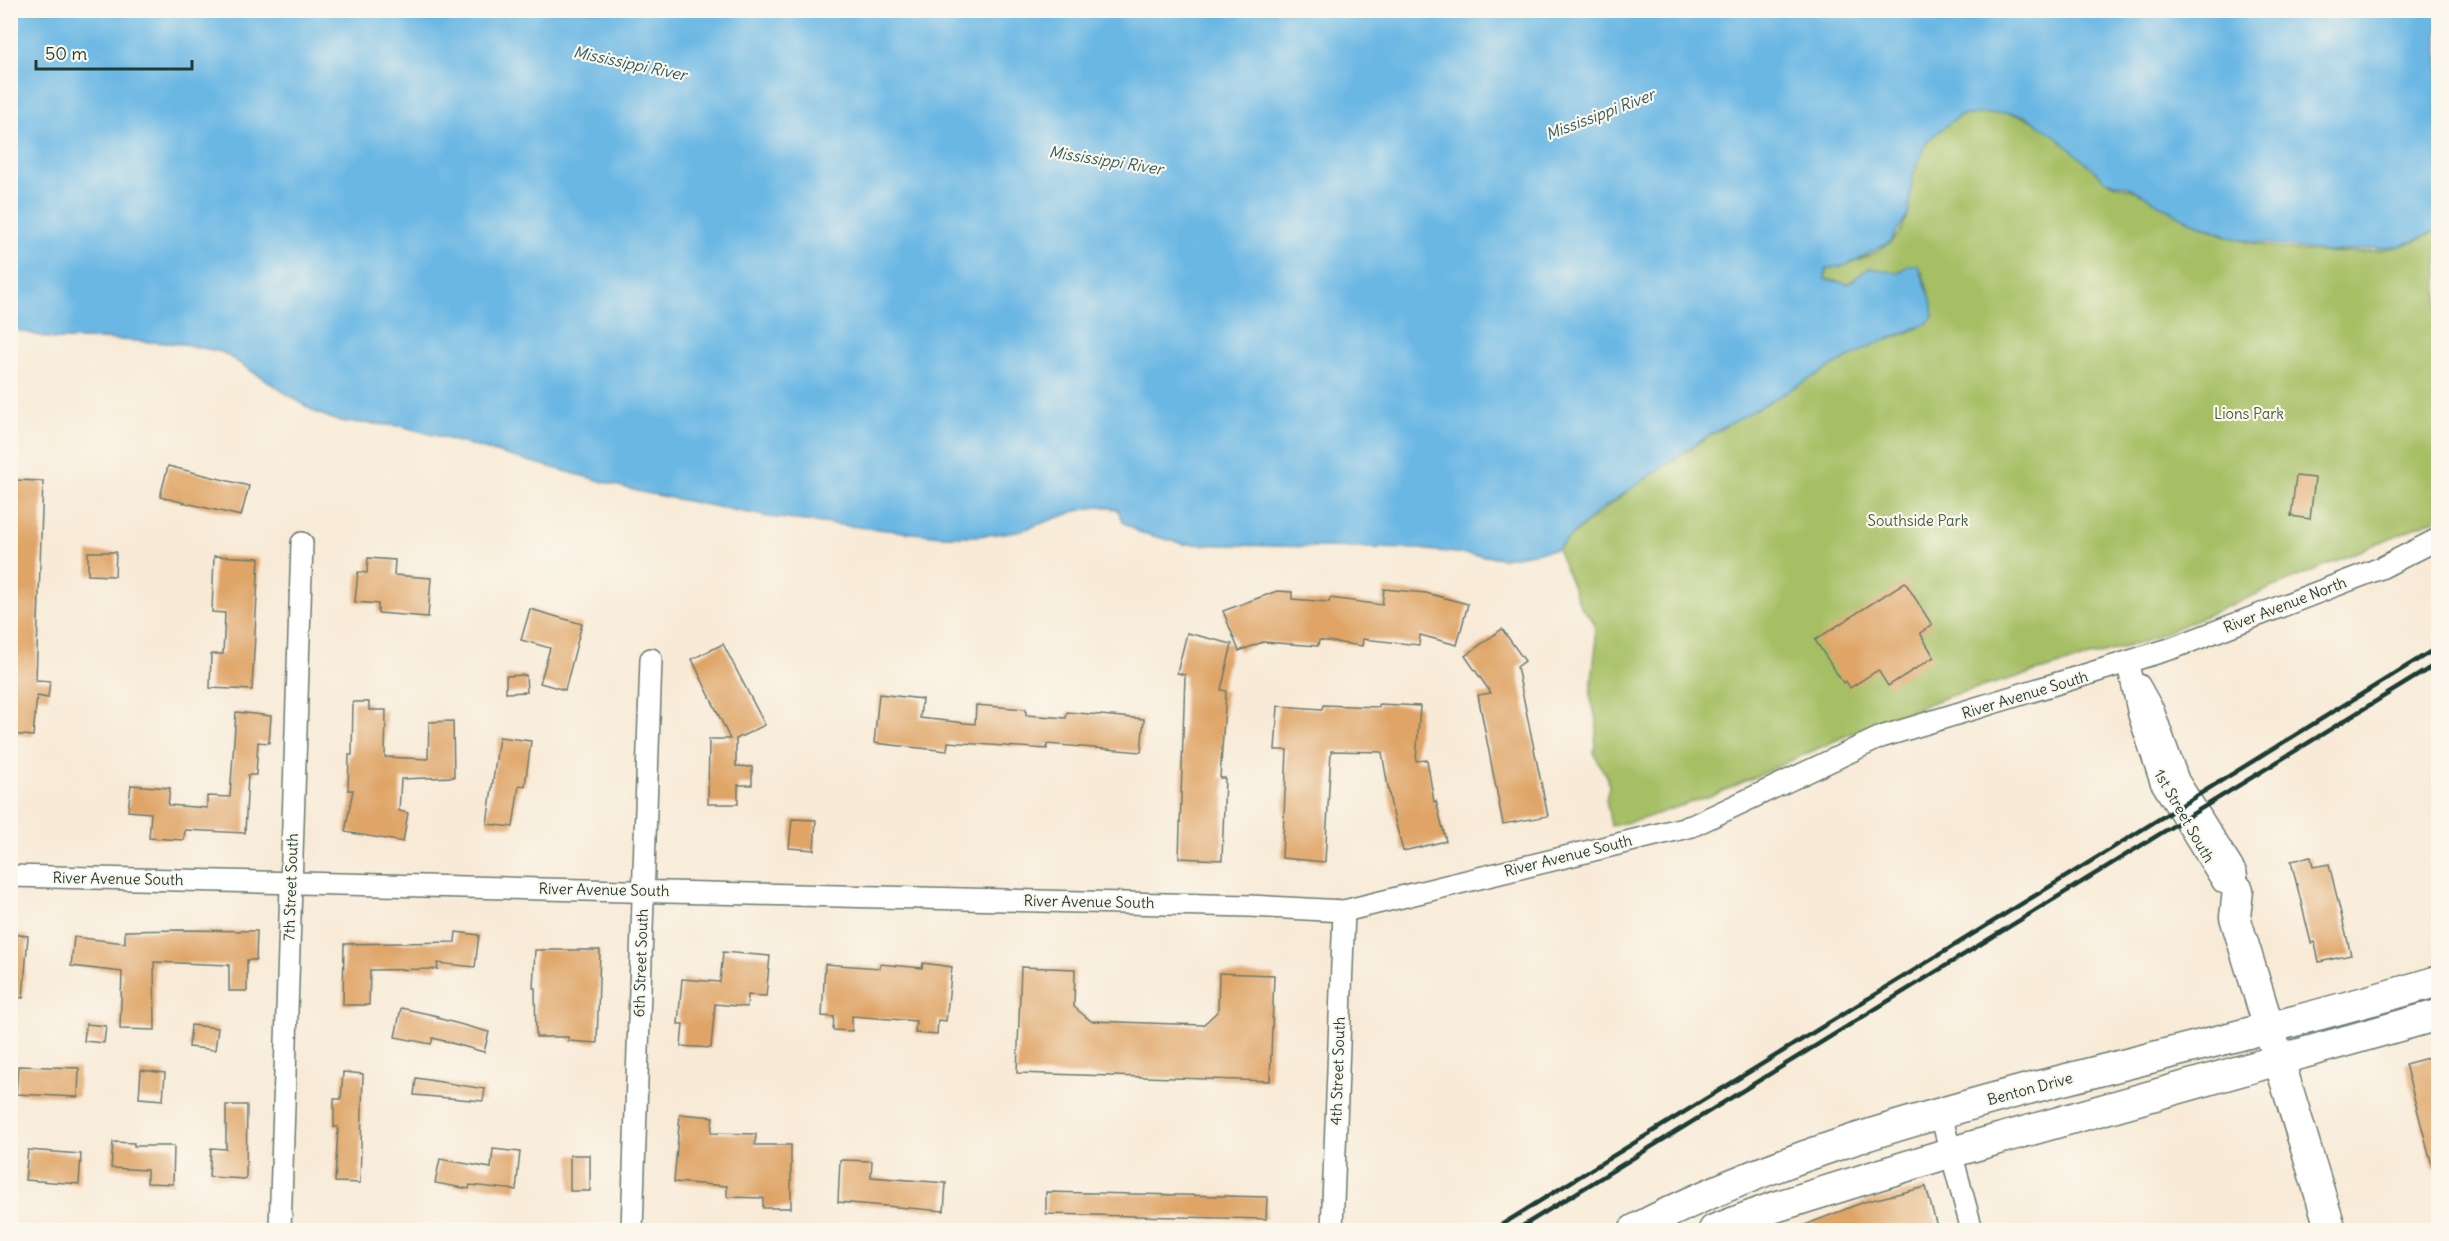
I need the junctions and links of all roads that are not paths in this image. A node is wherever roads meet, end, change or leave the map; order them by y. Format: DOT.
graph roads {
  1 [pos="2439,539"];
  2 [pos="302,543"];
  3 [pos="651,659"];
  4 [pos="2128,664"];
  5 [pos="10,876"];
  6 [pos="291,883"];
  7 [pos="2238,890"];
  8 [pos="643,891"];
  9 [pos="1344,911"];
  10 [pos="2439,981"];
  11 [pos="2439,1015"];
  12 [pos="2266,1027"];
  13 [pos="2278,1061"];
  14 [pos="1940,1112"];
  15 [pos="1949,1153"];
  16 [pos="280,1230"];
  17 [pos="632,1230"];
  18 [pos="1332,1230"];
  19 [pos="1634,1230"];
  20 [pos="1714,1230"];
  21 [pos="1972,1230"];
  22 [pos="2331,1230"];
  1 -- 4 [label="street, River Avenue North"];
  2 -- 6 [label="street, 7th Street South"];
  3 -- 8 [label="street, 6th Street South"];
  4 -- 7 [label="street, 1st Street South"];
  4 -- 9 [label="street, River Avenue South"];
  5 -- 6 [label="street, River Avenue South"];
  6 -- 8 [label="street, River Avenue South"];
  6 -- 16 [label="street, 7th Street South"];
  7 -- 12 [label="main road, 1st Street South"];
  8 -- 9 [label="street, River Avenue South"];
  8 -- 17 [label="street, 6th Street South"];
  9 -- 18 [label="street, 4th Street South"];
  10 -- 12 [label="main road, Benton Drive"];
  11 -- 13 [label="main road"];
  12 -- 13 [label="main road, 1st Street South"];
  12 -- 14 [label="main road, Benton Drive"];
  13 -- 15 [label="main road"];
  13 -- 22 [label="main road, 1st Street South"];
  14 -- 15 [label="street"];
  14 -- 19 [label="main road, Benton Drive"];
  15 -- 20 [label="main road"];
  15 -- 21 [label="street"];
}
